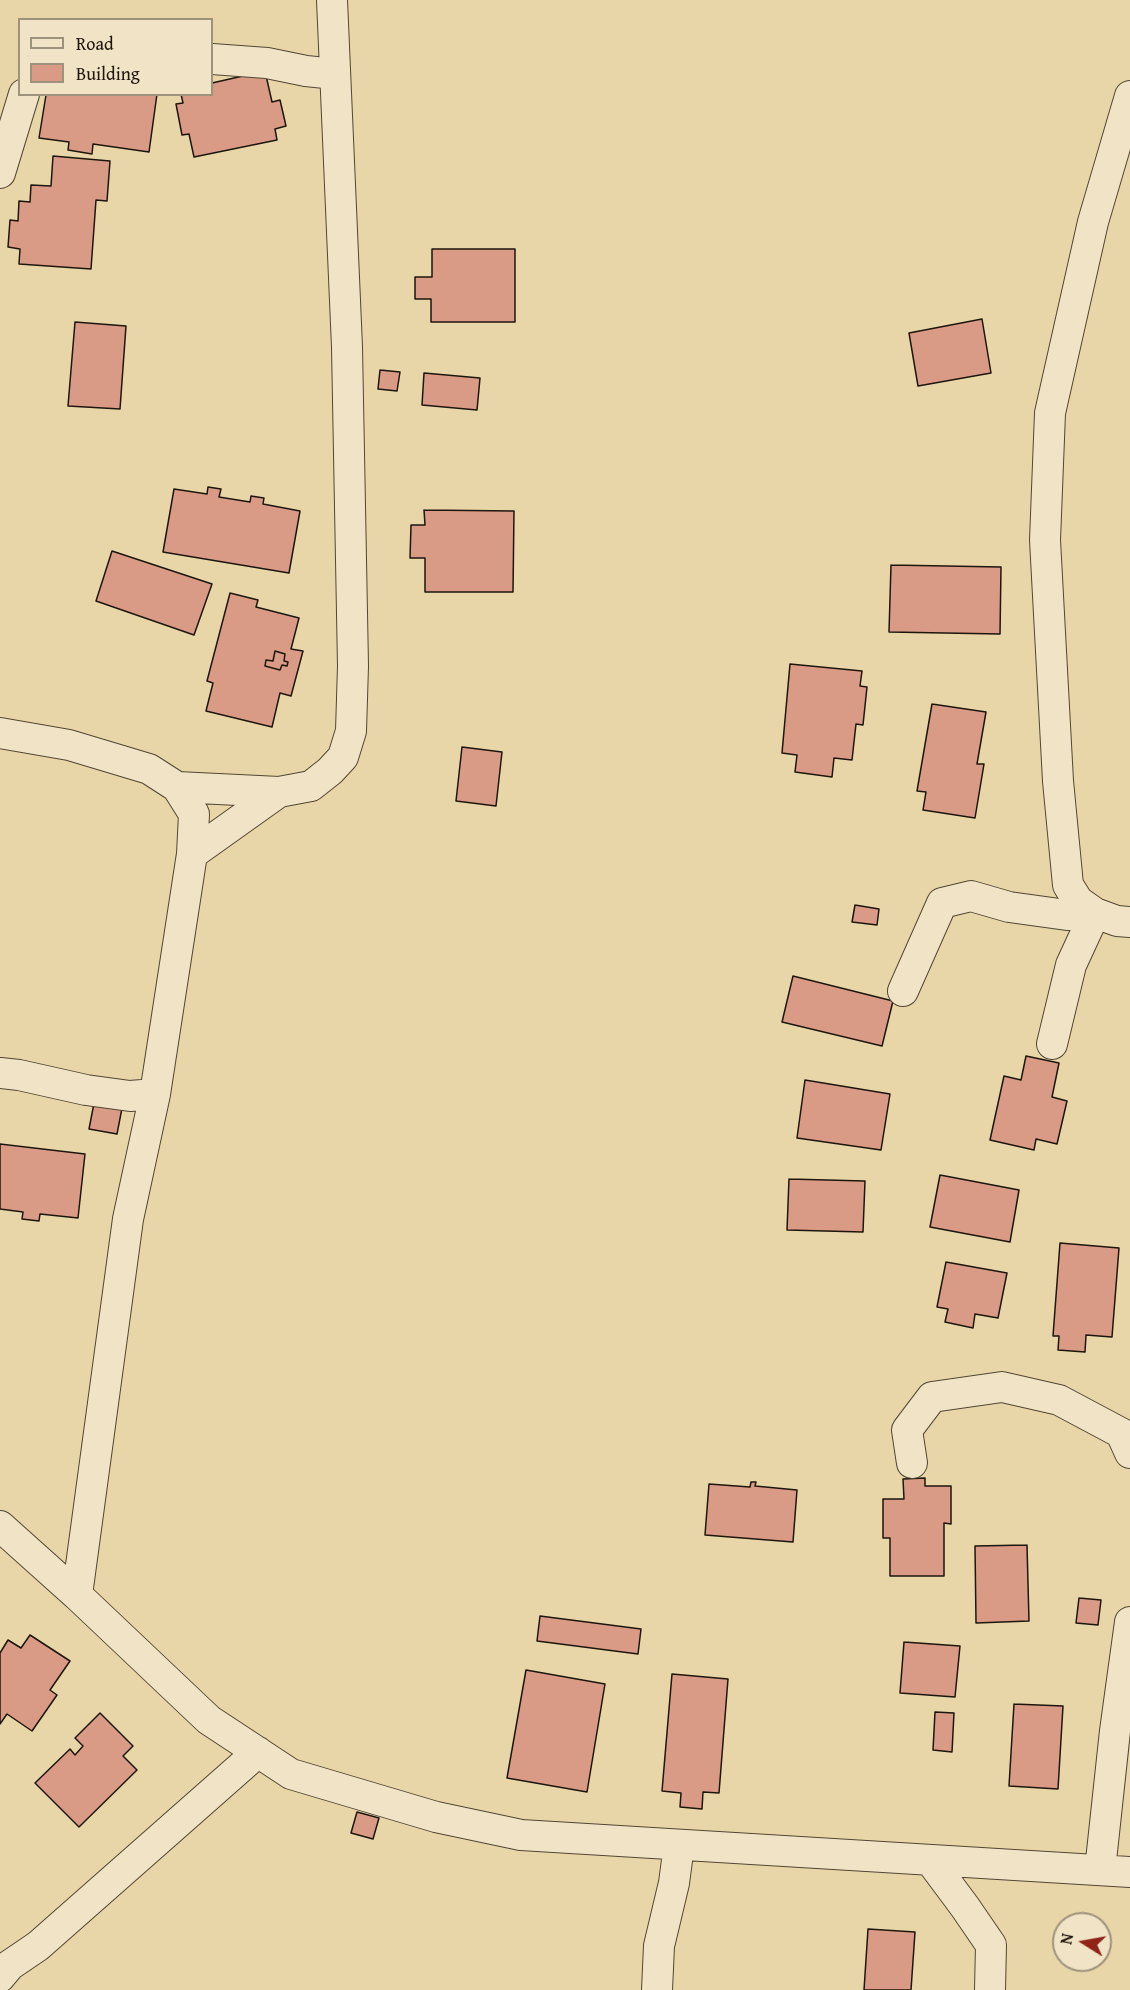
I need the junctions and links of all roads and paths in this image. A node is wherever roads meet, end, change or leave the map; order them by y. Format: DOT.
graph roads {
  1 [pos="332,0"];
  2 [pos="213,59"];
  3 [pos="335,74"];
  4 [pos="23,96"];
  5 [pos="1130,96"];
  6 [pos="0,173"];
  7 [pos="0,733"];
  8 [pos="177,787"];
  9 [pos="279,792"];
  10 [pos="192,854"];
  11 [pos="1095,913"];
  12 [pos="1130,922"];
  13 [pos="903,992"];
  14 [pos="1053,1044"];
  15 [pos="0,1073"];
  16 [pos="154,1094"];
  17 [pos="1130,1453"];
  18 [pos="912,1463"];
  19 [pos="0,1526"];
  20 [pos="77,1595"];
  21 [pos="1130,1622"];
  22 [pos="258,1752"];
  23 [pos="680,1845"];
  24 [pos="930,1860"];
  25 [pos="1100,1870"];
  26 [pos="1130,1872"];
  27 [pos="0,1977"];
  28 [pos="657,1990"];
  29 [pos="990,1990"];
  1 -- 3 [label="street"];
  2 -- 3 [label="street"];
  3 -- 9 [label="street"];
  4 -- 6 [label="street"];
  5 -- 11 [label="street"];
  7 -- 8 [label="street"];
  8 -- 9 [label="street"];
  8 -- 10 [label="street"];
  9 -- 10 [label="street"];
  10 -- 16 [label="street"];
  11 -- 12 [label="street"];
  11 -- 13 [label="street"];
  11 -- 14 [label="street"];
  15 -- 16 [label="street"];
  16 -- 20 [label="street"];
  17 -- 18 [label="street"];
  19 -- 20 [label="street"];
  20 -- 22 [label="street"];
  21 -- 25 [label="street"];
  22 -- 23 [label="street"];
  22 -- 27 [label="street"];
  23 -- 24 [label="street"];
  23 -- 28 [label="street"];
  24 -- 25 [label="street"];
  24 -- 29 [label="street"];
  25 -- 26 [label="street"];
}
